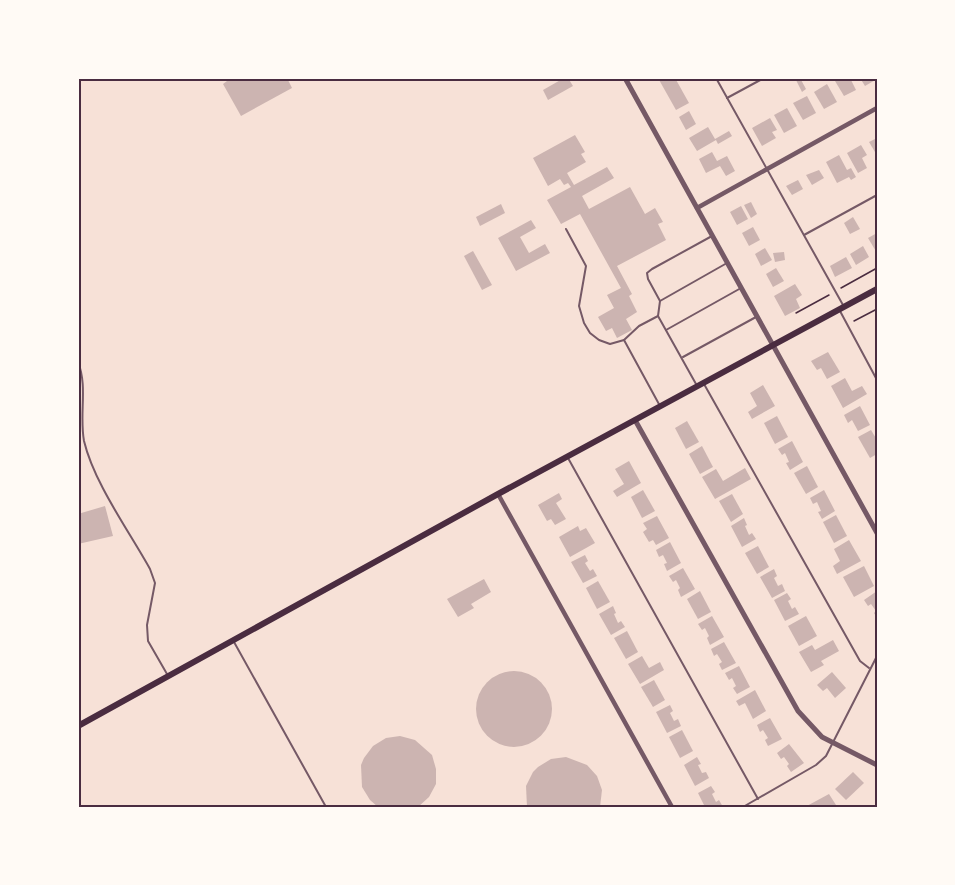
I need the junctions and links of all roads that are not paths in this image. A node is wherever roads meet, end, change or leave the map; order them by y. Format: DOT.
graph roads {
  1 [pos="625,78"];
  2 [pos="716,78"];
  3 [pos="764,78"];
  4 [pos="727,98"];
  5 [pos="877,108"];
  6 [pos="767,169"];
  7 [pos="877,195"];
  8 [pos="697,208"];
  9 [pos="566,229"];
  10 [pos="804,235"];
  11 [pos="712,236"];
  12 [pos="727,264"];
  13 [pos="741,288"];
  14 [pos="877,289"];
  15 [pos="660,301"];
  16 [pos="842,308"];
  17 [pos="657,316"];
  18 [pos="756,316"];
  19 [pos="666,330"];
  20 [pos="624,340"];
  21 [pos="772,346"];
  22 [pos="682,358"];
  23 [pos="78,362"];
  24 [pos="877,380"];
  25 [pos="700,384"];
  26 [pos="660,406"];
  27 [pos="635,420"];
  28 [pos="567,457"];
  29 [pos="498,494"];
  30 [pos="877,533"];
  31 [pos="234,640"];
  32 [pos="877,656"];
  33 [pos="869,668"];
  34 [pos="168,676"];
  35 [pos="78,726"];
  36 [pos="833,744"];
  37 [pos="877,765"];
  38 [pos="758,799"];
  39 [pos="326,807"];
  40 [pos="672,807"];
  41 [pos="743,807"];
  1 -- 8 [label="street"];
  2 -- 4 [label="lane"];
  3 -- 4 [label="lane"];
  4 -- 6 [label="lane"];
  5 -- 6 [label="street"];
  6 -- 8 [label="street"];
  6 -- 10 [label="lane"];
  7 -- 10 [label="lane"];
  8 -- 11 [label="street"];
  9 -- 20 [label="lane"];
  10 -- 16 [label="lane"];
  11 -- 12 [label="street"];
  11 -- 15 [label="lane"];
  12 -- 13 [label="street"];
  12 -- 15 [label="lane"];
  13 -- 18 [label="street"];
  13 -- 19 [label="lane"];
  14 -- 16 [label="main road"];
  15 -- 17 [label="lane"];
  16 -- 21 [label="main road"];
  16 -- 24 [label="lane"];
  17 -- 19 [label="lane"];
  17 -- 20 [label="lane"];
  18 -- 21 [label="street"];
  18 -- 22 [label="lane"];
  19 -- 22 [label="lane"];
  20 -- 26 [label="lane"];
  21 -- 25 [label="main road"];
  21 -- 30 [label="street"];
  22 -- 25 [label="lane"];
  23 -- 34 [label="lane"];
  25 -- 26 [label="main road"];
  25 -- 33 [label="lane"];
  26 -- 27 [label="main road"];
  27 -- 28 [label="main road"];
  27 -- 36 [label="street"];
  28 -- 29 [label="main road"];
  28 -- 38 [label="lane"];
  29 -- 31 [label="main road"];
  29 -- 40 [label="street"];
  31 -- 34 [label="main road"];
  31 -- 39 [label="lane"];
  32 -- 33 [label="lane"];
  33 -- 36 [label="lane"];
  34 -- 35 [label="main road"];
  36 -- 37 [label="street"];
  36 -- 38 [label="lane"];
  38 -- 41 [label="lane"];
}
